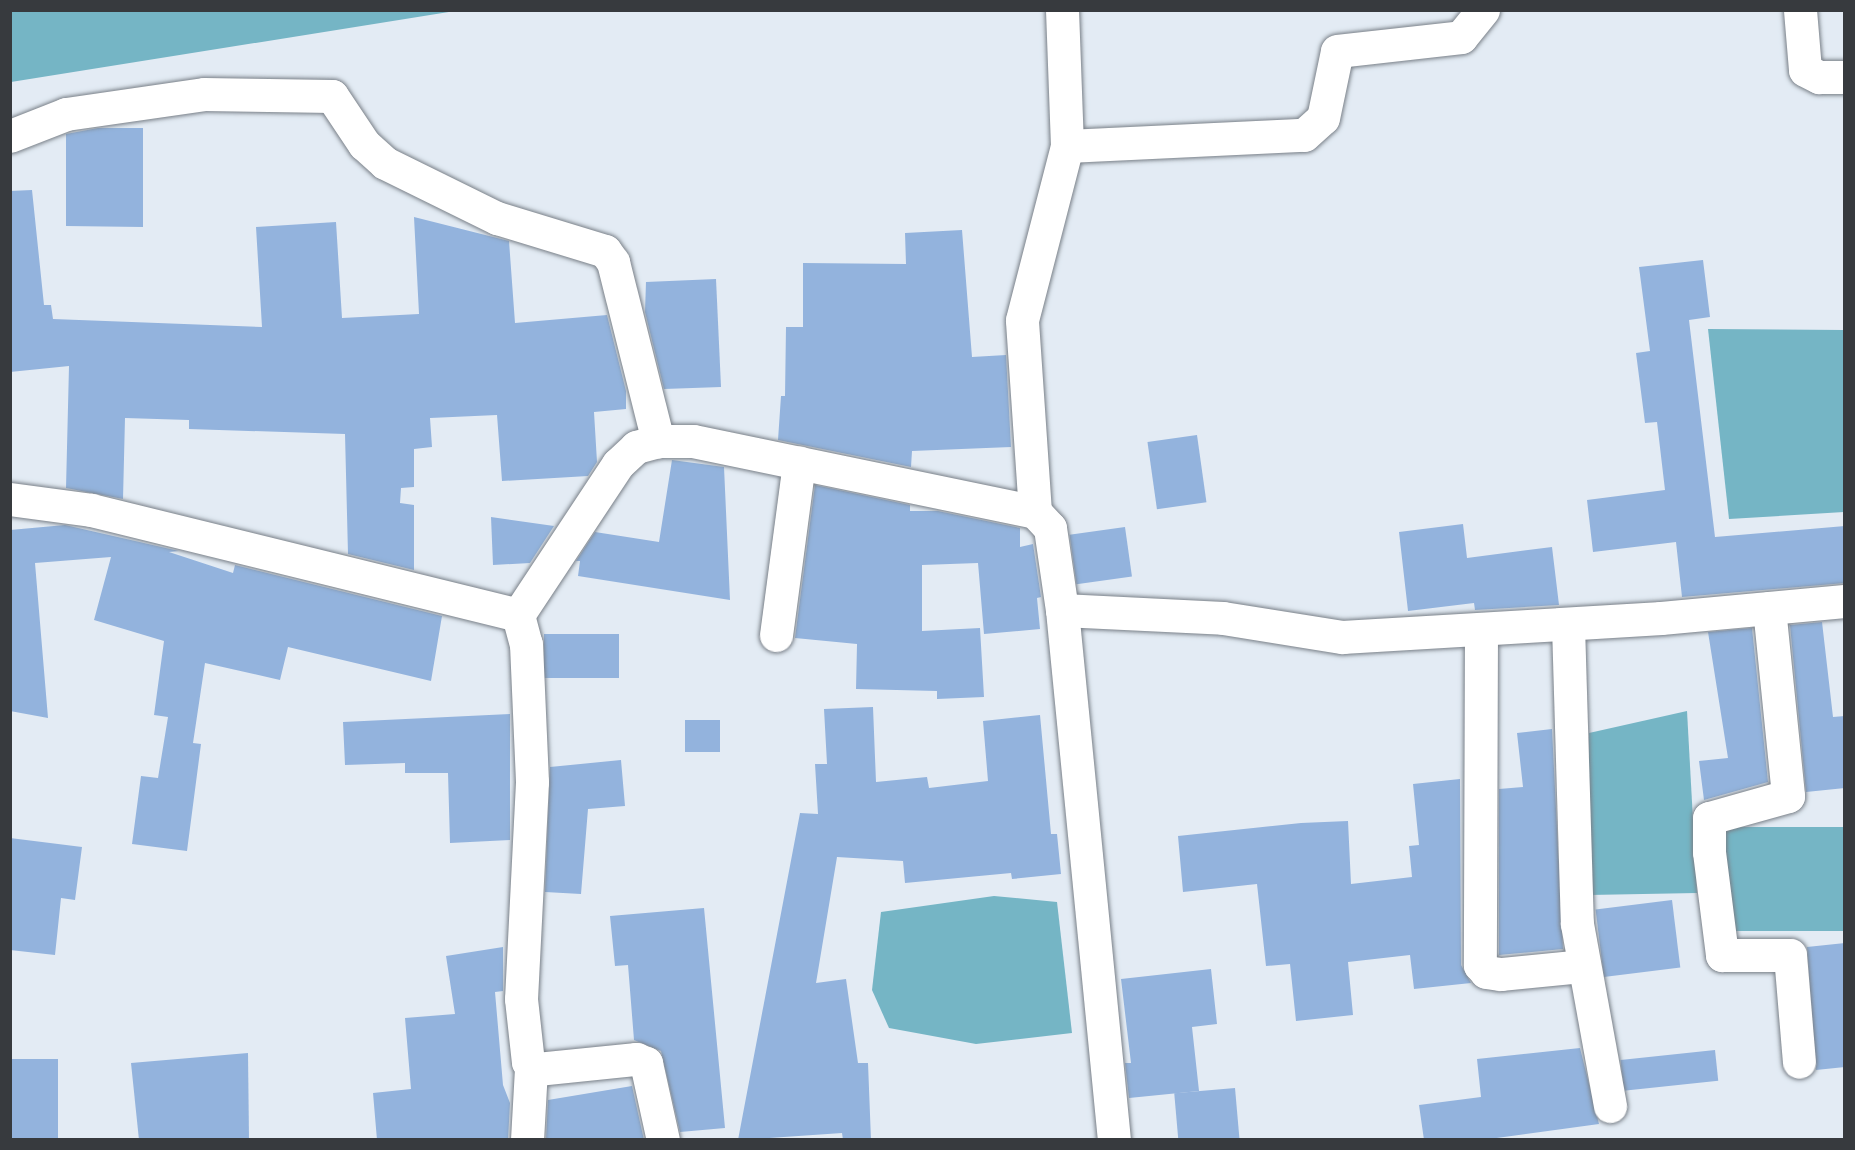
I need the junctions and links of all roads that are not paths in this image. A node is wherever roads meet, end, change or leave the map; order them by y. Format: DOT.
graph roads {
  1 [pos="1062,10"];
  2 [pos="1484,10"];
  3 [pos="1800,10"];
  4 [pos="1845,77"];
  5 [pos="10,136"];
  6 [pos="1067,146"];
  7 [pos="658,441"];
  8 [pos="799,463"];
  9 [pos="10,499"];
  10 [pos="1035,512"];
  11 [pos="1845,601"];
  12 [pos="1769,608"];
  13 [pos="1062,610"];
  14 [pos="518,615"];
  15 [pos="1568,625"];
  16 [pos="1481,630"];
  17 [pos="776,635"];
  18 [pos="1583,966"];
  19 [pos="1799,1062"];
  20 [pos="531,1068"];
  21 [pos="1610,1106"];
  22 [pos="527,1140"];
  23 [pos="663,1140"];
  24 [pos="1114,1140"];
  1 -- 6 [label="street"];
  2 -- 6 [label="street"];
  3 -- 4 [label="street"];
  5 -- 7 [label="street"];
  6 -- 10 [label="street"];
  7 -- 8 [label="street"];
  7 -- 14 [label="street"];
  8 -- 10 [label="street"];
  8 -- 17 [label="street"];
  9 -- 14 [label="street"];
  10 -- 13 [label="street"];
  11 -- 12 [label="street"];
  12 -- 15 [label="street"];
  12 -- 19 [label="street"];
  13 -- 16 [label="street"];
  13 -- 24 [label="street"];
  14 -- 20 [label="street"];
  15 -- 16 [label="street"];
  15 -- 18 [label="street"];
  16 -- 18 [label="street"];
  18 -- 21 [label="street"];
  20 -- 22 [label="street"];
  20 -- 23 [label="street"];
}
